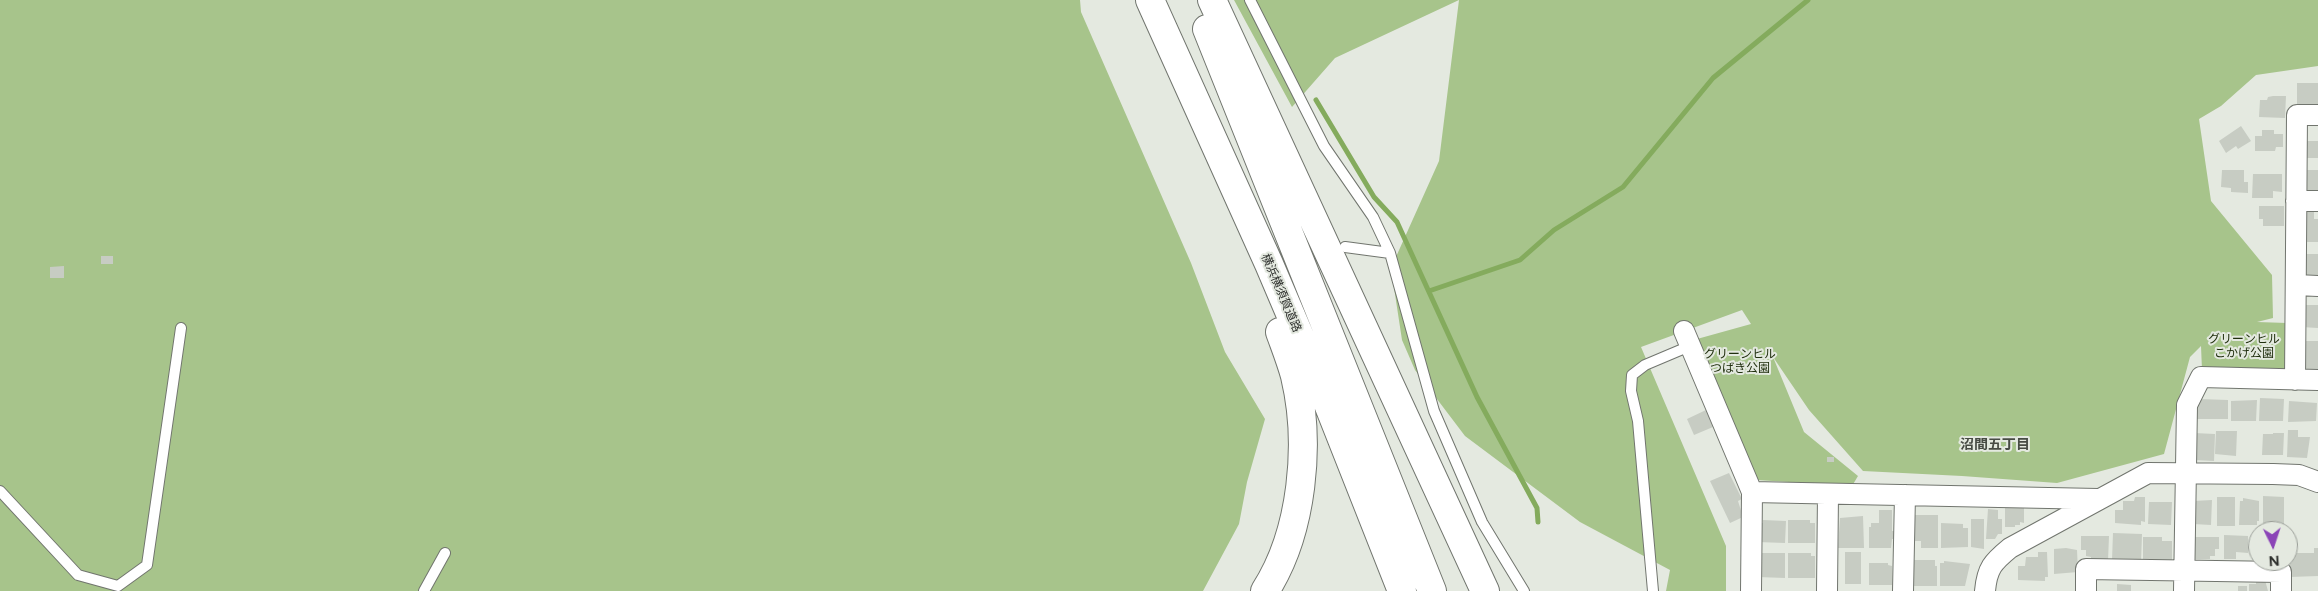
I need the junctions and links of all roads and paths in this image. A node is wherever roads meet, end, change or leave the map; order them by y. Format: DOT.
graph roads {
  1 [pos="1143,0"];
  2 [pos="1150,0"];
  3 [pos="1195,0"];
  4 [pos="1212,0"];
  5 [pos="1250,0"];
  6 [pos="2318,115"];
  7 [pos="2296,201"];
  8 [pos="2318,201"];
  9 [pos="1346,247"];
  10 [pos="1390,253"];
  11 [pos="2296,286"];
  12 [pos="2318,286"];
  13 [pos="181,328"];
  14 [pos="1687,338"];
  15 [pos="2295,380"];
  16 [pos="2318,380"];
  17 [pos="2186,473"];
  18 [pos="2318,482"];
  19 [pos="0,491"];
  20 [pos="1752,492"];
  21 [pos="1828,494"];
  22 [pos="1904,495"];
  23 [pos="2100,499"];
  24 [pos="445,553"];
  25 [pos="2185,570"];
  26 [pos="424,591"];
  27 [pos="1265,591"];
  28 [pos="1402,591"];
  29 [pos="1432,591"];
  30 [pos="1485,591"];
  31 [pos="1524,591"];
  32 [pos="1653,591"];
  33 [pos="1751,591"];
  34 [pos="1827,591"];
  35 [pos="1903,591"];
  36 [pos="1985,591"];
  37 [pos="2086,591"];
  38 [pos="2184,591"];
  39 [pos="2280,591"];
  1 -- 27 [label="highway"];
  2 -- 28 [label="highway, 横浜横須賀道路"];
  3 -- 29 [label="highway"];
  4 -- 30 [label="highway"];
  5 -- 10 [label="lane"];
  6 -- 7 [label="street"];
  7 -- 8 [label="street"];
  7 -- 11 [label="street"];
  9 -- 10 [label="lane"];
  10 -- 31 [label="lane"];
  11 -- 12 [label="street"];
  11 -- 15 [label="street"];
  13 -- 19 [label="lane"];
  14 -- 20 [label="street"];
  14 -- 32 [label="lane"];
  15 -- 16 [label="street"];
  15 -- 17 [label="street"];
  17 -- 18 [label="street"];
  17 -- 23 [label="street"];
  17 -- 25 [label="street"];
  20 -- 21 [label="street"];
  20 -- 33 [label="street"];
  21 -- 22 [label="street"];
  21 -- 34 [label="street"];
  22 -- 23 [label="street"];
  22 -- 35 [label="street"];
  23 -- 36 [label="street"];
  24 -- 26 [label="lane"];
  25 -- 37 [label="street"];
  25 -- 38 [label="street"];
  25 -- 39 [label="street"];
}
